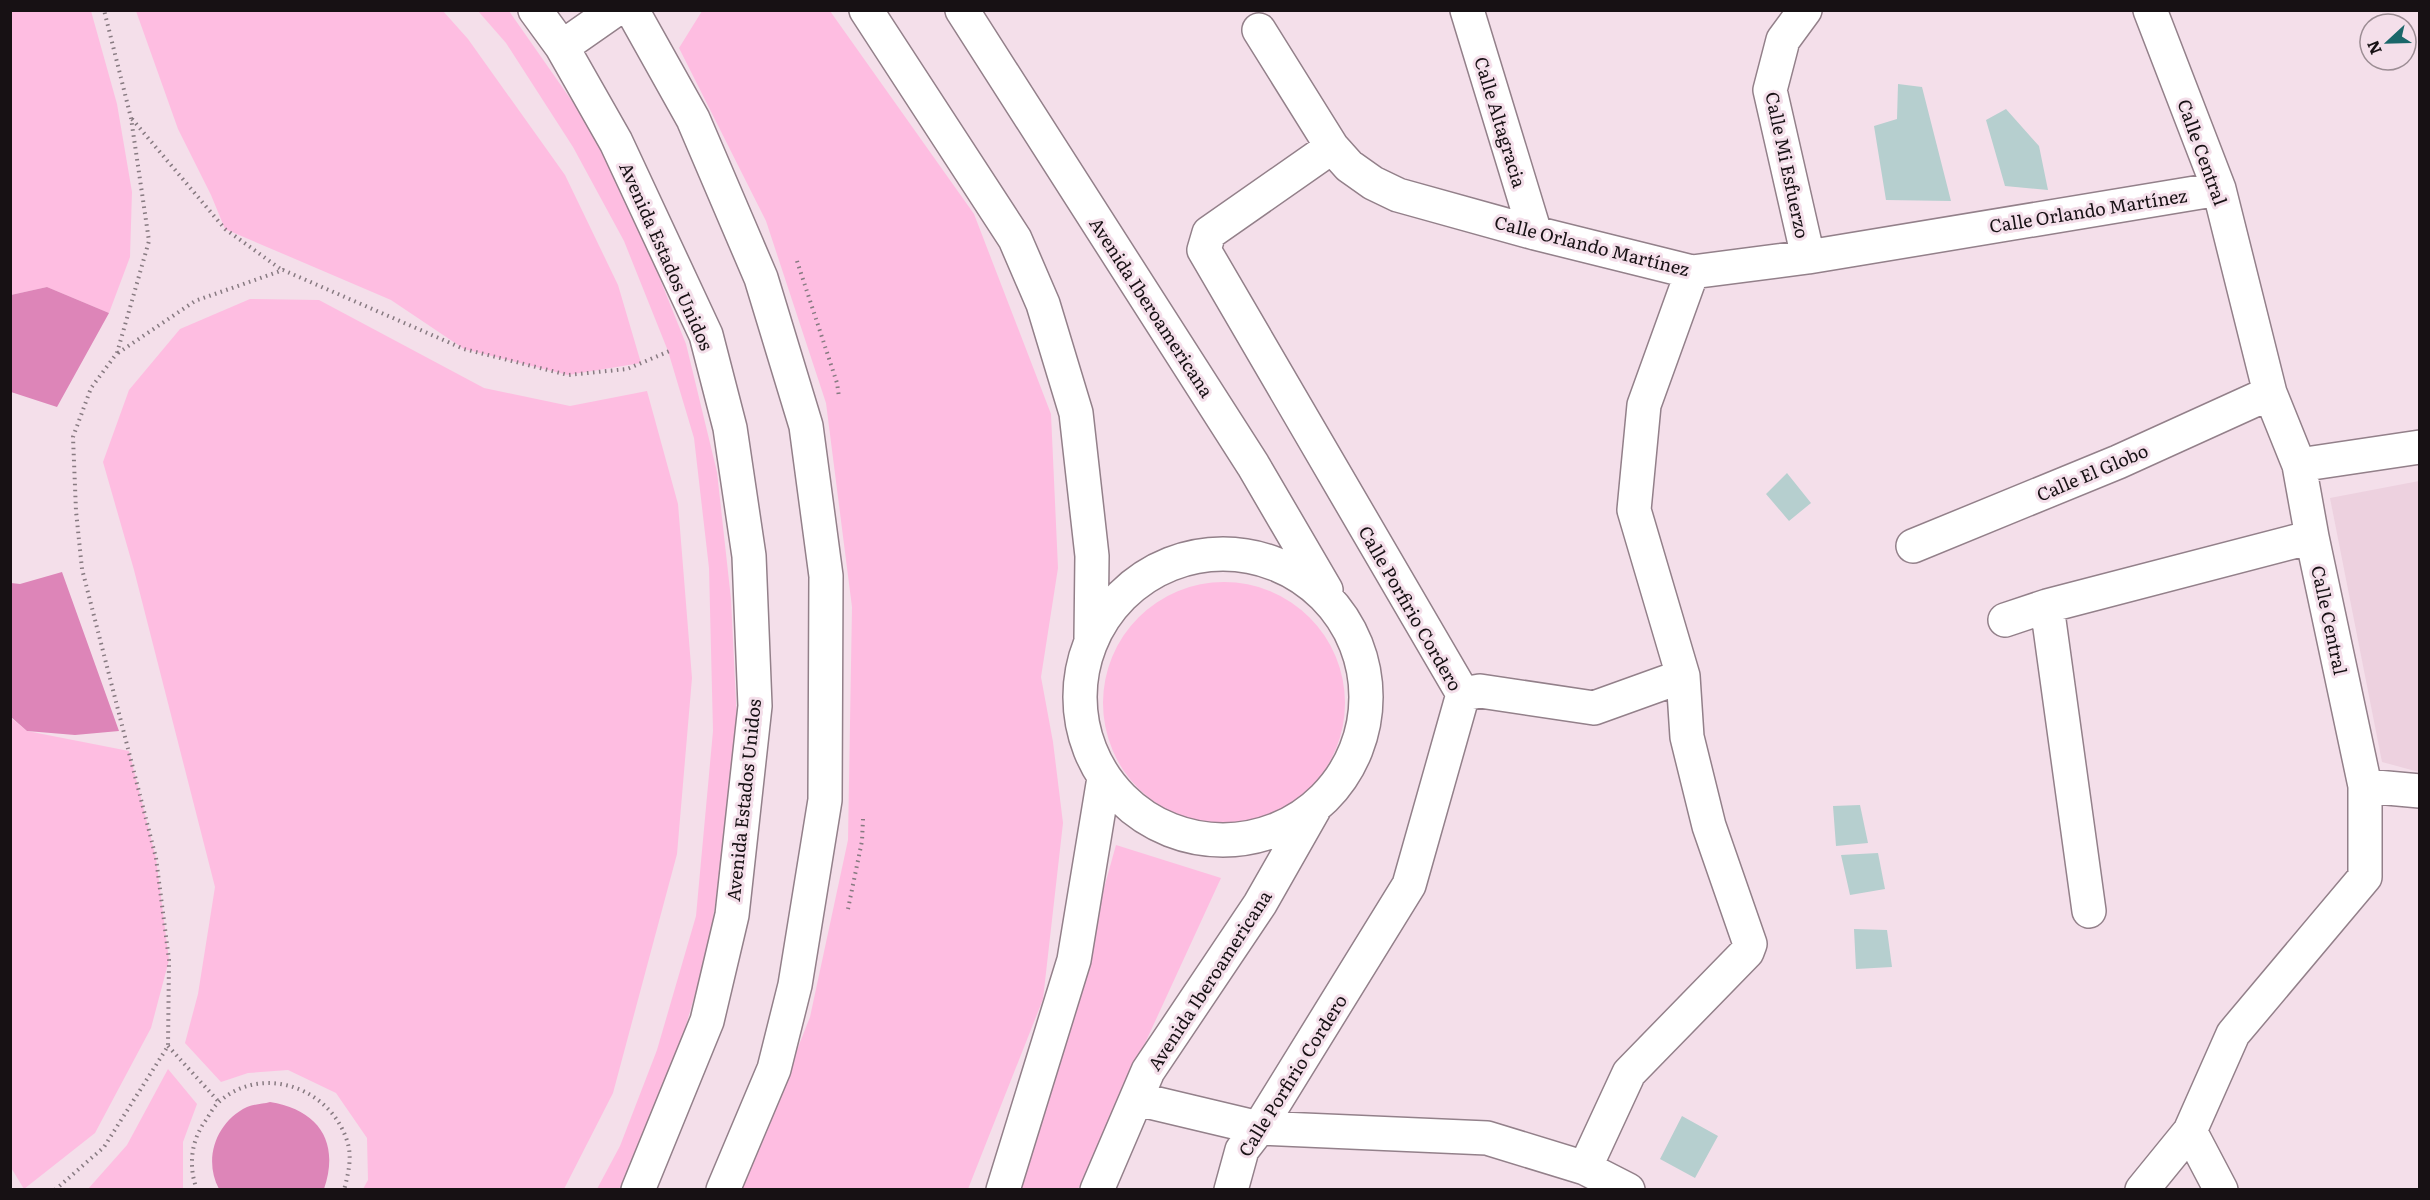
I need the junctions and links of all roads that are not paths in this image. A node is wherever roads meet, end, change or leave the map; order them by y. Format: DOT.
graph roads {
  1 [pos="535,10"];
  2 [pos="615,10"];
  3 [pos="632,10"];
  4 [pos="866,10"];
  5 [pos="962,10"];
  6 [pos="1467,10"];
  7 [pos="1805,10"];
  8 [pos="2150,10"];
  9 [pos="1259,30"];
  10 [pos="562,47"];
  11 [pos="1332,147"];
  12 [pos="2219,189"];
  13 [pos="1535,233"];
  14 [pos="1808,257"];
  15 [pos="1692,272"];
  16 [pos="2270,393"];
  17 [pos="2420,447"];
  18 [pos="2299,465"];
  19 [pos="2312,537"];
  20 [pos="1913,546"];
  21 [pos="2047,606"];
  22 [pos="1335,608"];
  23 [pos="2005,620"];
  24 [pos="1091,638"];
  25 [pos="1683,676"];
  26 [pos="1463,694"];
  27 [pos="1104,778"];
  28 [pos="2365,786"];
  29 [pos="2420,791"];
  30 [pos="1314,809"];
  31 [pos="2089,911"];
  32 [pos="1137,1099"];
  33 [pos="1258,1128"];
  34 [pos="2190,1131"];
  35 [pos="1585,1168"];
  36 [pos="638,1190"];
  37 [pos="723,1190"];
  38 [pos="1003,1190"];
  39 [pos="1097,1190"];
  40 [pos="1231,1190"];
  41 [pos="1628,1190"];
  42 [pos="2142,1190"];
  43 [pos="2221,1190"];
  1 -- 10 [label="street, Avenida Estados Unidos"];
  2 -- 10 [label="street"];
  3 -- 37 [label="street"];
  4 -- 24 [label="street"];
  5 -- 22 [label="street, Avenida Iberoamericana"];
  6 -- 13 [label="street, Calle Altagracia"];
  7 -- 14 [label="street, Calle Mi Esfuerzo"];
  8 -- 12 [label="street, Calle Central"];
  9 -- 11 [label="street, Calle Orlando Martínez"];
  10 -- 36 [label="street, Avenida Estados Unidos"];
  11 -- 13 [label="street, Calle Orlando Martínez"];
  11 -- 26 [label="street, Calle Porfirio Cordero"];
  12 -- 14 [label="street, Calle Orlando Martínez"];
  12 -- 16 [label="street, Calle Central"];
  13 -- 15 [label="street, Calle Orlando Martínez"];
  14 -- 15 [label="street, Calle Orlando Martínez"];
  15 -- 25 [label="street"];
  16 -- 18 [label="street, Calle Central"];
  16 -- 20 [label="street, Calle El Globo"];
  17 -- 18 [label="street"];
  18 -- 19 [label="street, Calle Central"];
  19 -- 21 [label="street"];
  19 -- 28 [label="street, Calle Central"];
  21 -- 23 [label="street"];
  21 -- 31 [label="street"];
  22 -- 24 [label="street"];
  22 -- 30 [label="street"];
  24 -- 27 [label="street"];
  25 -- 26 [label="street"];
  25 -- 35 [label="street"];
  26 -- 33 [label="street, Calle Porfirio Cordero"];
  27 -- 30 [label="street"];
  27 -- 38 [label="street"];
  28 -- 29 [label="street"];
  28 -- 34 [label="street, Calle Central"];
  30 -- 32 [label="street, Avenida Iberoamericana"];
  32 -- 33 [label="street"];
  32 -- 39 [label="street, Avenida Iberoamericana"];
  33 -- 35 [label="street"];
  33 -- 40 [label="street, Calle Porfirio Cordero"];
  34 -- 42 [label="street, Calle Central"];
  34 -- 43 [label="street"];
  35 -- 41 [label="street"];
}
